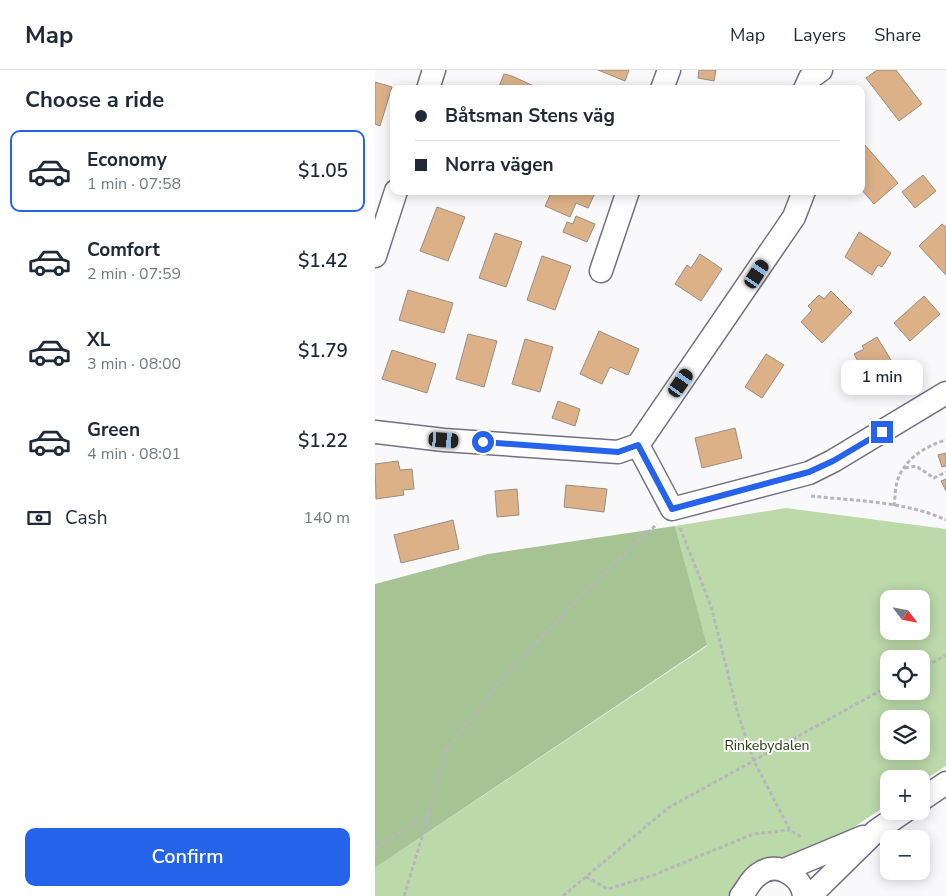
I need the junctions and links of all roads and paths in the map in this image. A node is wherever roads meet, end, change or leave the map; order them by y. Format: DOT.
graph roads {
  1 [pos="434,70"];
  2 [pos="669,70"];
  3 [pos="429,85"];
  4 [pos="664,85"];
  5 [pos="395,195"];
  6 [pos="627,195"];
  7 [pos="802,195"];
  8 [pos="375,256"];
  9 [pos="601,270"];
  10 [pos="946,393"];
  11 [pos="375,432"];
  12 [pos="946,440"];
  13 [pos="638,445"];
  14 [pos="905,468"];
  15 [pos="946,472"];
  16 [pos="782,480"];
  17 [pos="894,506"];
  18 [pos="672,509"];
  19 [pos="946,520"];
  20 [pos="946,655"];
  21 [pos="930,664"];
  22 [pos="880,691"];
  23 [pos="754,761"];
  24 [pos="946,783"];
  25 [pos="930,794"];
  26 [pos="429,814"];
  27 [pos="892,820"];
  28 [pos="790,830"];
  29 [pos="876,831"];
  30 [pos="804,839"];
  31 [pos="375,848"];
  32 [pos="784,870"];
  33 [pos="586,877"];
  34 [pos="744,895"];
  35 [pos="403,896"];
  36 [pos="563,896"];
  37 [pos="804,896"];
  38 [pos="810,896"];
  1 -- 3 [label="street"];
  2 -- 4 [label="street"];
  5 -- 8 [label="street"];
  6 -- 9 [label="street"];
  7 -- 13 [label="street"];
  10 -- 16 [label="street"];
  11 -- 13 [label="street"];
  12 -- 14 [label="path"];
  13 -- 18 [label="street"];
  14 -- 15 [label="path"];
  14 -- 17 [label="path"];
  16 -- 17 [label="path"];
  16 -- 18 [label="street"];
  17 -- 19 [label="path"];
  18 -- 23 [label="path"];
  18 -- 26 [label="path"];
  20 -- 21 [label="path"];
  22 -- 23 [label="path"];
  23 -- 28 [label="path"];
  23 -- 33 [label="path"];
  24 -- 25 [label="street"];
  26 -- 31 [label="path"];
  26 -- 35 [label="path"];
  27 -- 29 [label="street"];
  28 -- 30 [label="path"];
  28 -- 33 [label="path"];
  29 -- 32 [label="street"];
  29 -- 38 [label="street"];
  32 -- 34 [label="street"];
  32 -- 37 [label="street"];
  33 -- 36 [label="path"];
}
